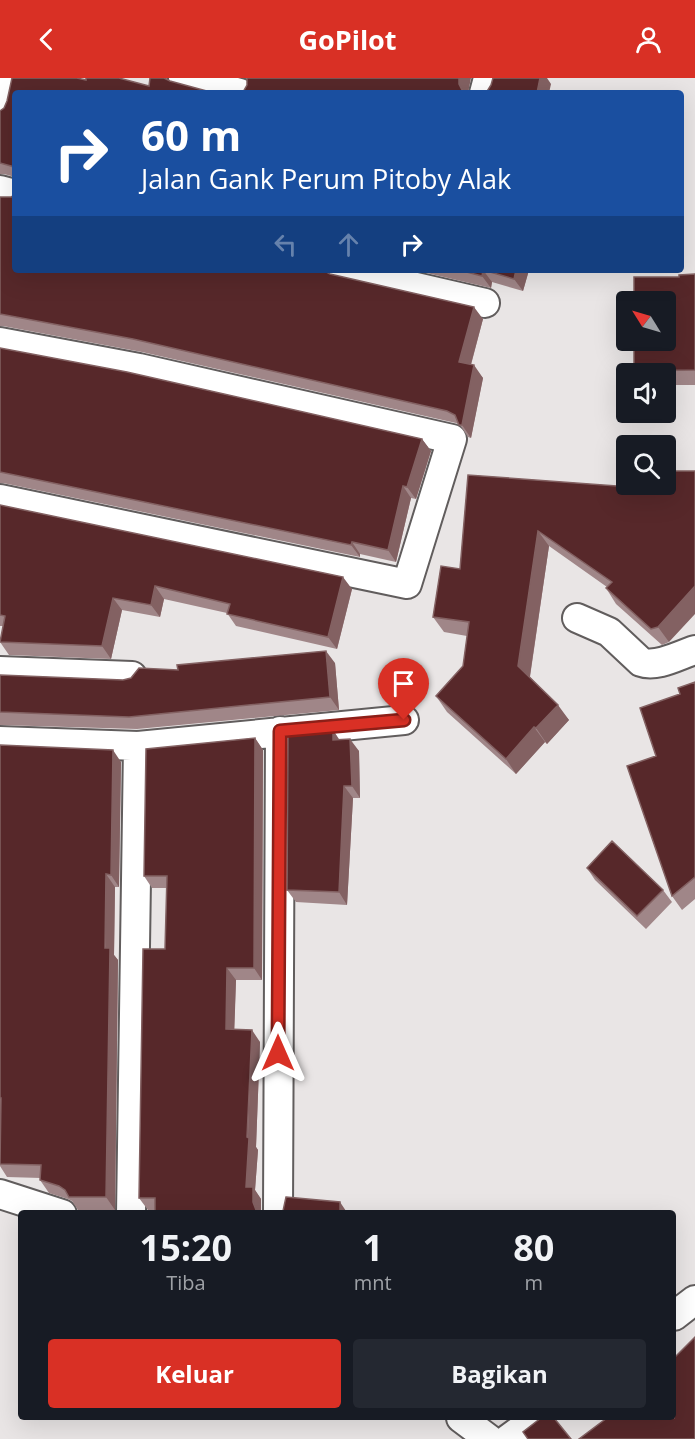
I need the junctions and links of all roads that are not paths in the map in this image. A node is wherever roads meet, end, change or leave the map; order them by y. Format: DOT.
graph roads {
  1 [pos="7,78"];
  2 [pos="183,78"];
  3 [pos="229,90"];
  4 [pos="0,110"];
  5 [pos="355,273"];
  6 [pos="485,303"];
  7 [pos="0,342"];
  8 [pos="0,498"];
  9 [pos="577,618"];
  10 [pos="695,650"];
  11 [pos="0,671"];
  12 [pos="132,676"];
  13 [pos="404,720"];
  14 [pos="280,731"];
  15 [pos="0,741"];
  16 [pos="138,746"];
  17 [pos="0,1194"];
  18 [pos="50,1210"];
  19 [pos="131,1210"];
  20 [pos="278,1210"];
  21 [pos="695,1300"];
  22 [pos="676,1314"];
  23 [pos="464,1420"];
  24 [pos="534,1420"];
  25 [pos="489,1439"];
  26 [pos="508,1439"];
  1 -- 4 [label="street"];
  2 -- 3 [label="street"];
  5 -- 6 [label="street"];
  7 -- 8 [label="street"];
  9 -- 10 [label="street"];
  11 -- 12 [label="street"];
  13 -- 14 [label="street"];
  14 -- 16 [label="street"];
  14 -- 20 [label="street"];
  15 -- 16 [label="street"];
  16 -- 19 [label="street"];
  17 -- 18 [label="street"];
  21 -- 22 [label="street"];
  23 -- 25 [label="street"];
  24 -- 26 [label="street"];
}
